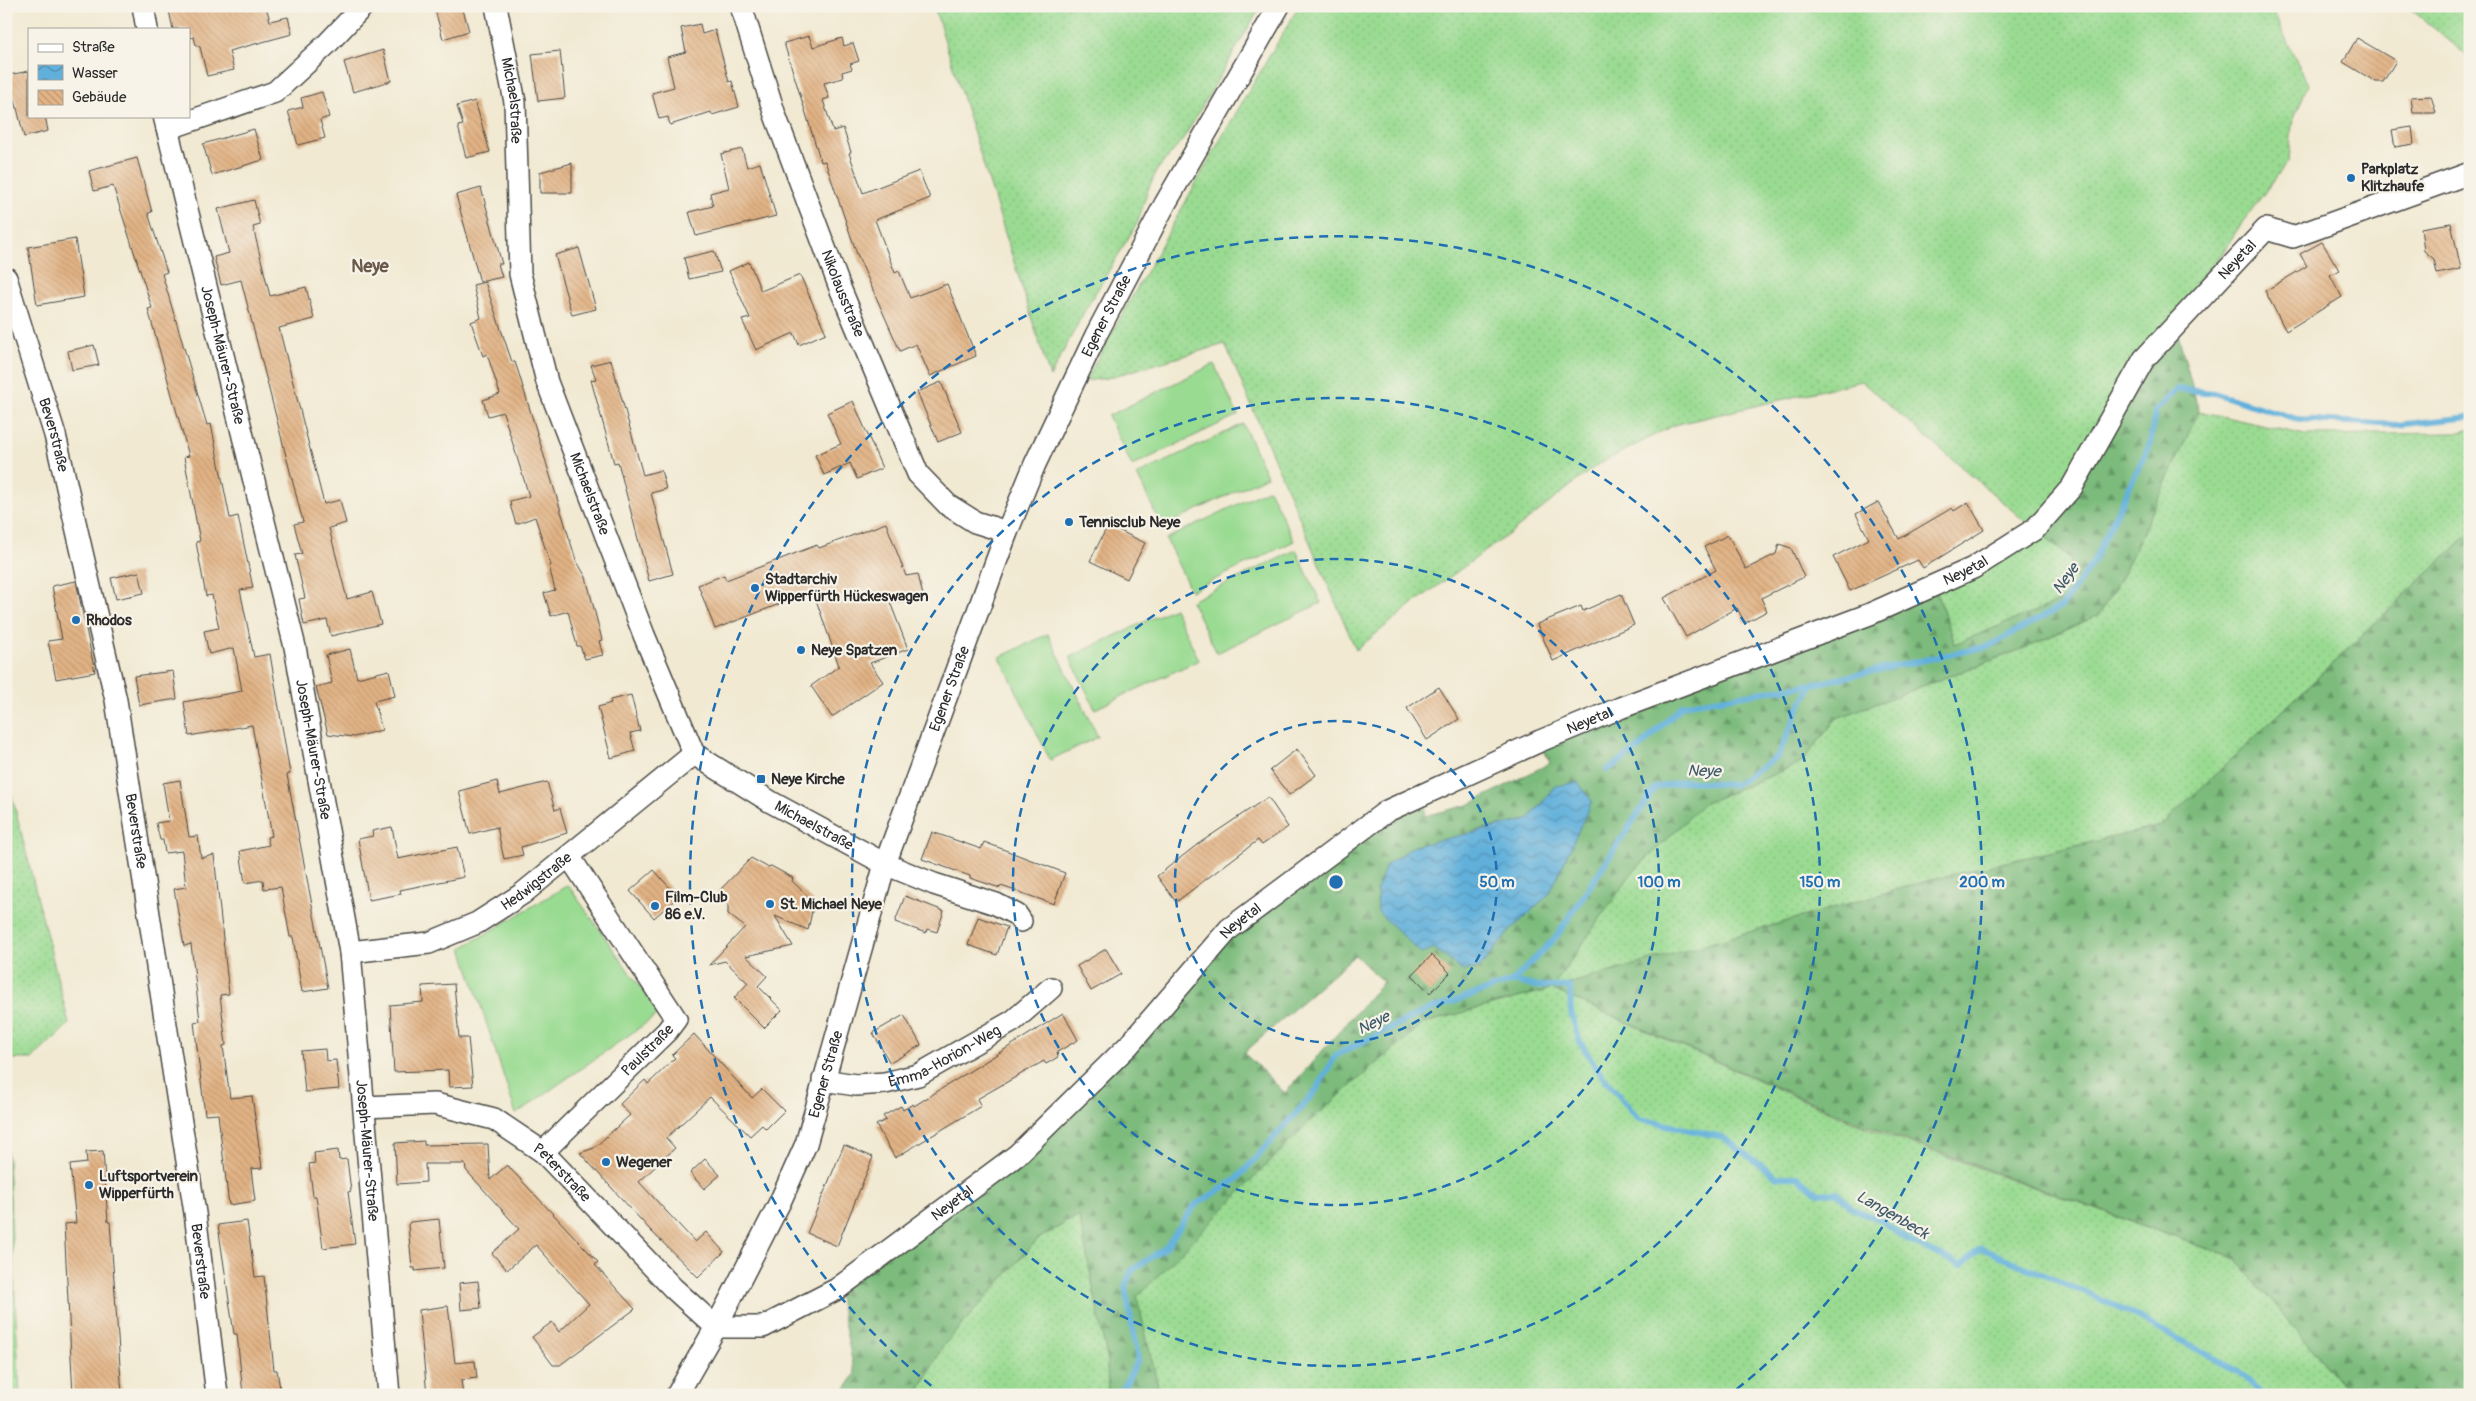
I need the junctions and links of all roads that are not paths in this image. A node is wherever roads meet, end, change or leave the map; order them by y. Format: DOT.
graph roads {
  1 [pos="143,6"];
  2 [pos="363,6"];
  3 [pos="496,6"];
  4 [pos="741,6"];
  5 [pos="1279,6"];
  6 [pos="147,28"];
  7 [pos="190,116"];
  8 [pos="184,118"];
  9 [pos="166,123"];
  10 [pos="2470,173"];
  11 [pos="6,278"];
  12 [pos="1007,532"];
  13 [pos="694,754"];
  14 [pos="569,856"];
  15 [pos="885,864"];
  16 [pos="1021,921"];
  17 [pos="350,952"];
  18 [pos="1050,988"];
  19 [pos="823,1080"];
  20 [pos="364,1107"];
  21 [pos="543,1152"];
  22 [pos="716,1327"];
  23 [pos="217,1395"];
  24 [pos="389,1395"];
  25 [pos="677,1395"];
  1 -- 6 [label="street"];
  2 -- 7 [label="street"];
  3 -- 13 [label="street, Michaelstraße"];
  4 -- 12 [label="street, Nikolausstraße"];
  5 -- 12 [label="street, Egener Straße"];
  8 -- 9 [label="street"];
  9 -- 17 [label="street, Joseph-Mäurer-Straße"];
  10 -- 22 [label="street, Neyetal"];
  11 -- 23 [label="street, Beverstraße"];
  12 -- 15 [label="street, Egener Straße"];
  13 -- 14 [label="street, Hedwigstraße"];
  13 -- 15 [label="street, Michaelstraße"];
  14 -- 17 [label="street, Hedwigstraße"];
  14 -- 21 [label="street, Paulstraße"];
  15 -- 16 [label="street"];
  15 -- 19 [label="street, Egener Straße"];
  17 -- 20 [label="street, Joseph-Mäurer-Straße"];
  18 -- 19 [label="street, Emma-Horion-Weg"];
  19 -- 22 [label="street, Egener Straße"];
  20 -- 21 [label="street, Peterstraße"];
  20 -- 24 [label="street, Joseph-Mäurer-Straße"];
  21 -- 22 [label="street, Peterstraße"];
  22 -- 25 [label="street, Egener Straße"];
}
